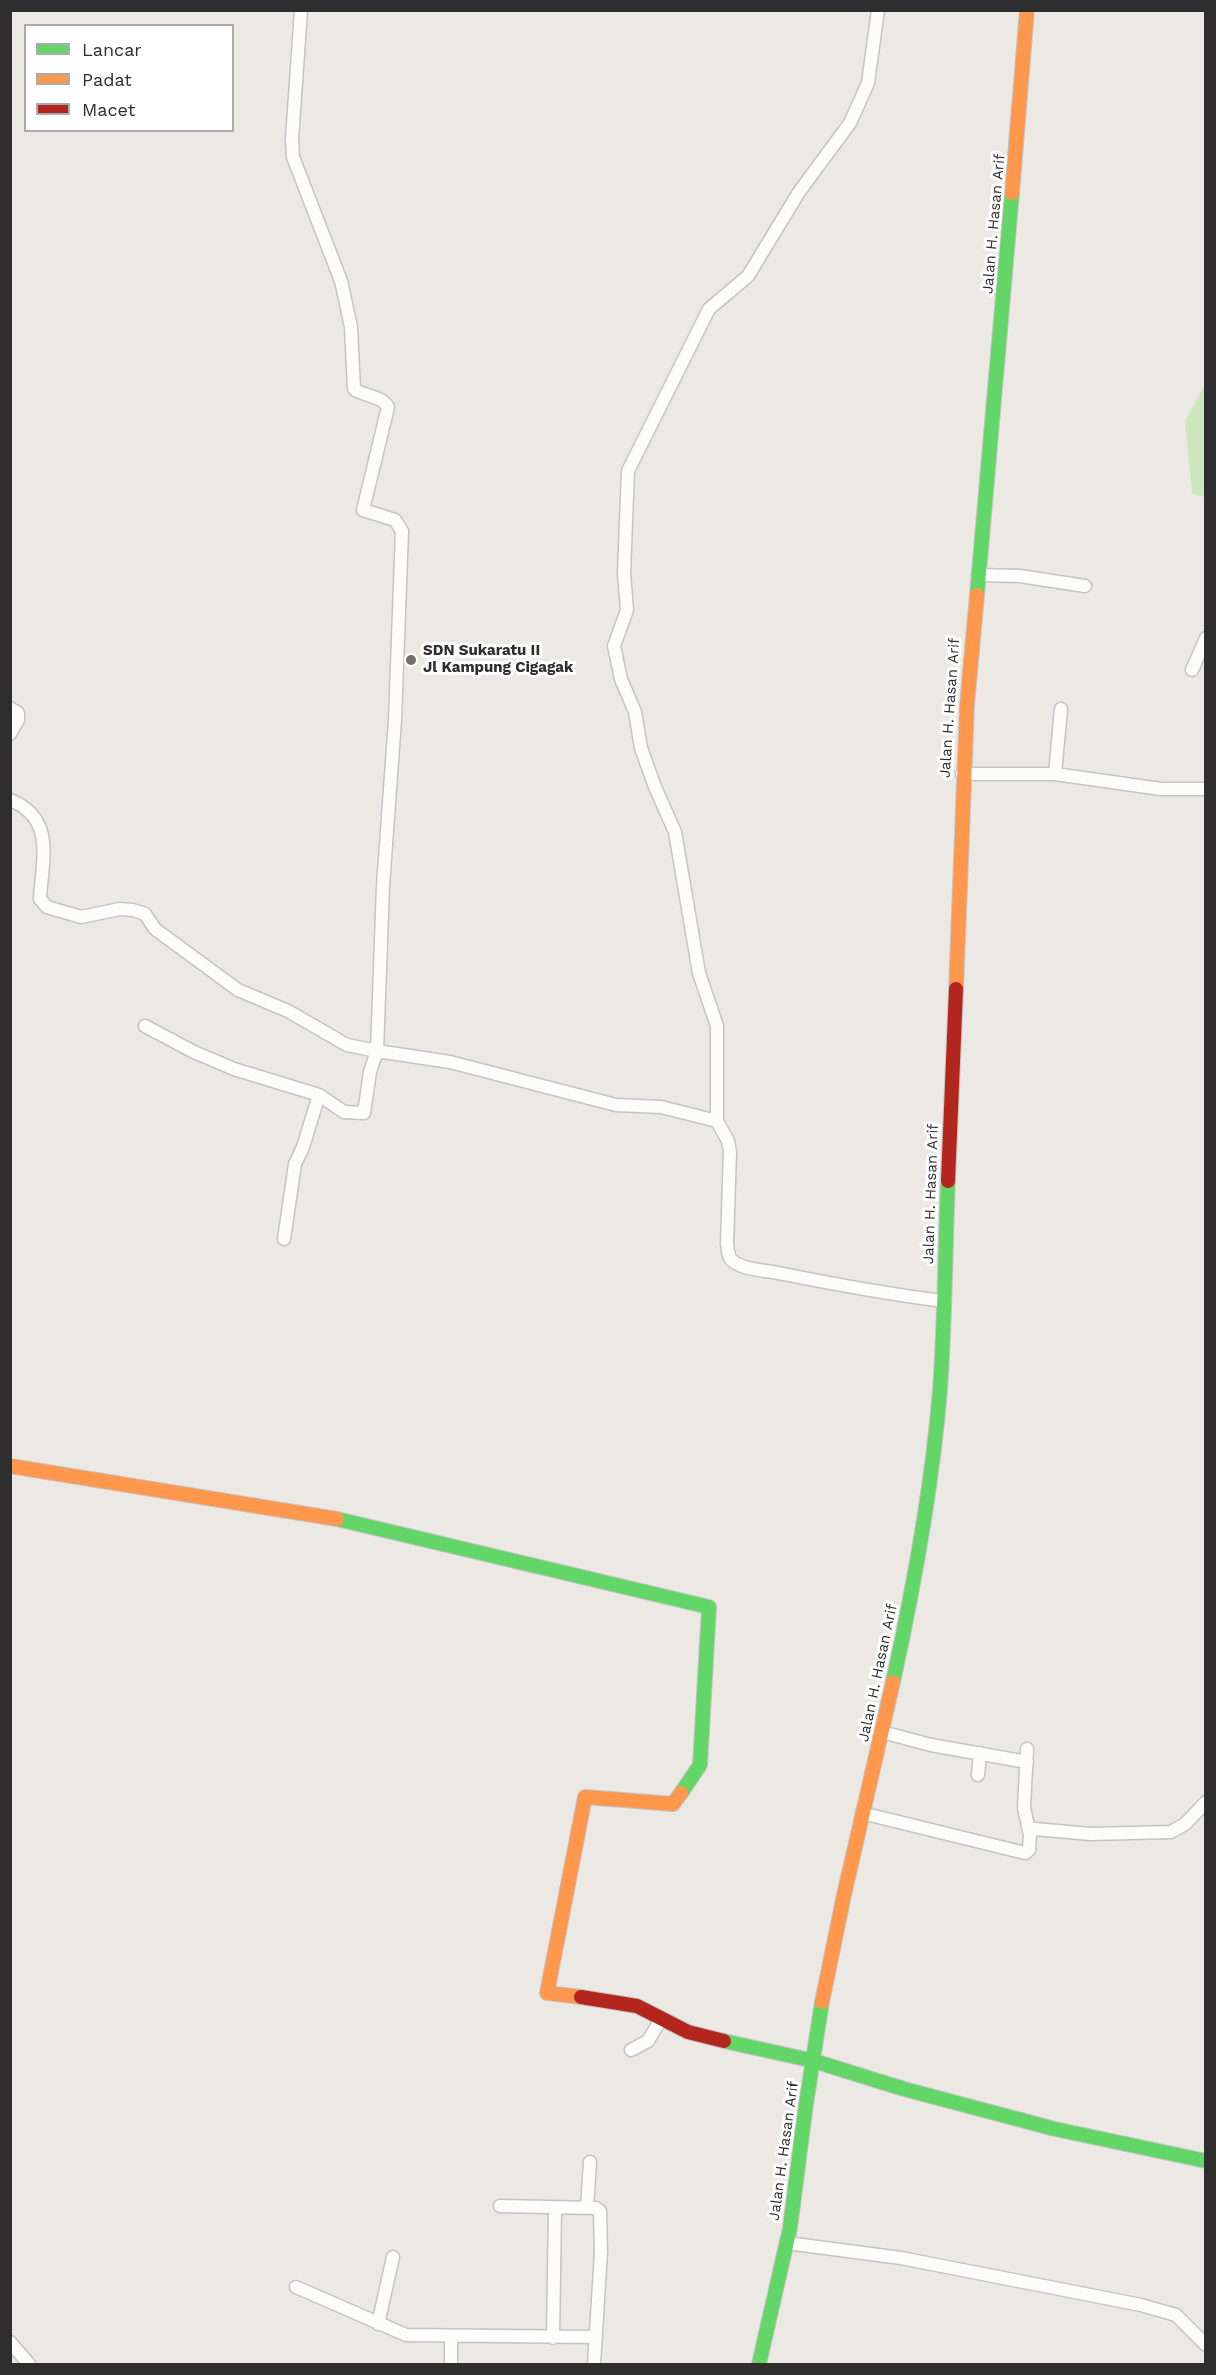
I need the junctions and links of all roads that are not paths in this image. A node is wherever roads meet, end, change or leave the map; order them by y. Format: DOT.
graph roads {
  1 [pos="301,10"];
  2 [pos="878,10"];
  3 [pos="1027,10"];
  4 [pos="978,574"];
  5 [pos="1084,586"];
  6 [pos="1206,638"];
  7 [pos="1192,670"];
  8 [pos="10,708"];
  9 [pos="1061,709"];
  10 [pos="10,734"];
  11 [pos="962,774"];
  12 [pos="1055,774"];
  13 [pos="1206,789"];
  14 [pos="10,800"];
  15 [pos="145,1026"];
  16 [pos="377,1051"];
  17 [pos="319,1095"];
  18 [pos="717,1121"];
  19 [pos="284,1239"];
  20 [pos="943,1301"];
  21 [pos="10,1466"];
  22 [pos="882,1732"];
  23 [pos="980,1752"];
  24 [pos="978,1775"];
  25 [pos="1206,1802"];
  26 [pos="862,1813"];
  27 [pos="1030,1835"];
  28 [pos="662,2019"];
  29 [pos="631,2050"];
  30 [pos="813,2065"];
  31 [pos="1206,2161"];
  32 [pos="590,2162"];
  33 [pos="500,2206"];
  34 [pos="587,2208"];
  35 [pos="555,2209"];
  36 [pos="788,2243"];
  37 [pos="393,2257"];
  38 [pos="296,2287"];
  39 [pos="378,2324"];
  40 [pos="451,2337"];
  41 [pos="596,2337"];
  42 [pos="553,2338"];
  43 [pos="10,2342"];
  44 [pos="1206,2345"];
  45 [pos="29,2364"];
  46 [pos="451,2364"];
  47 [pos="594,2364"];
  48 [pos="759,2364"];
  1 -- 16 [label="street"];
  2 -- 18 [label="street"];
  3 -- 4 [label="main road, Jalan H. Hasan Arif"];
  4 -- 5 [label="street"];
  4 -- 11 [label="main road, Jalan H. Hasan Arif"];
  6 -- 7 [label="street"];
  8 -- 10 [label="street"];
  9 -- 12 [label="street"];
  11 -- 12 [label="street"];
  11 -- 20 [label="main road, Jalan H. Hasan Arif"];
  12 -- 13 [label="street"];
  14 -- 16 [label="street"];
  15 -- 17 [label="street"];
  16 -- 17 [label="street"];
  16 -- 18 [label="street"];
  17 -- 19 [label="street"];
  18 -- 20 [label="street"];
  20 -- 22 [label="main road, Jalan H. Hasan Arif"];
  21 -- 28 [label="main road"];
  22 -- 23 [label="street"];
  22 -- 26 [label="main road, Jalan H. Hasan Arif"];
  23 -- 24 [label="street"];
  23 -- 27 [label="street"];
  25 -- 27 [label="street"];
  26 -- 27 [label="street"];
  26 -- 30 [label="main road, Jalan H. Hasan Arif"];
  28 -- 29 [label="street"];
  28 -- 30 [label="main road"];
  30 -- 31 [label="main road"];
  30 -- 36 [label="main road, Jalan H. Hasan Arif"];
  32 -- 34 [label="street"];
  33 -- 35 [label="street"];
  34 -- 35 [label="street"];
  34 -- 41 [label="street"];
  35 -- 42 [label="street"];
  36 -- 44 [label="street"];
  36 -- 48 [label="main road, Jalan H. Hasan Arif"];
  37 -- 39 [label="street"];
  38 -- 39 [label="street"];
  39 -- 40 [label="street"];
  40 -- 42 [label="street"];
  40 -- 46 [label="street"];
  41 -- 42 [label="street"];
  41 -- 47 [label="street"];
  43 -- 45 [label="street"];
}
